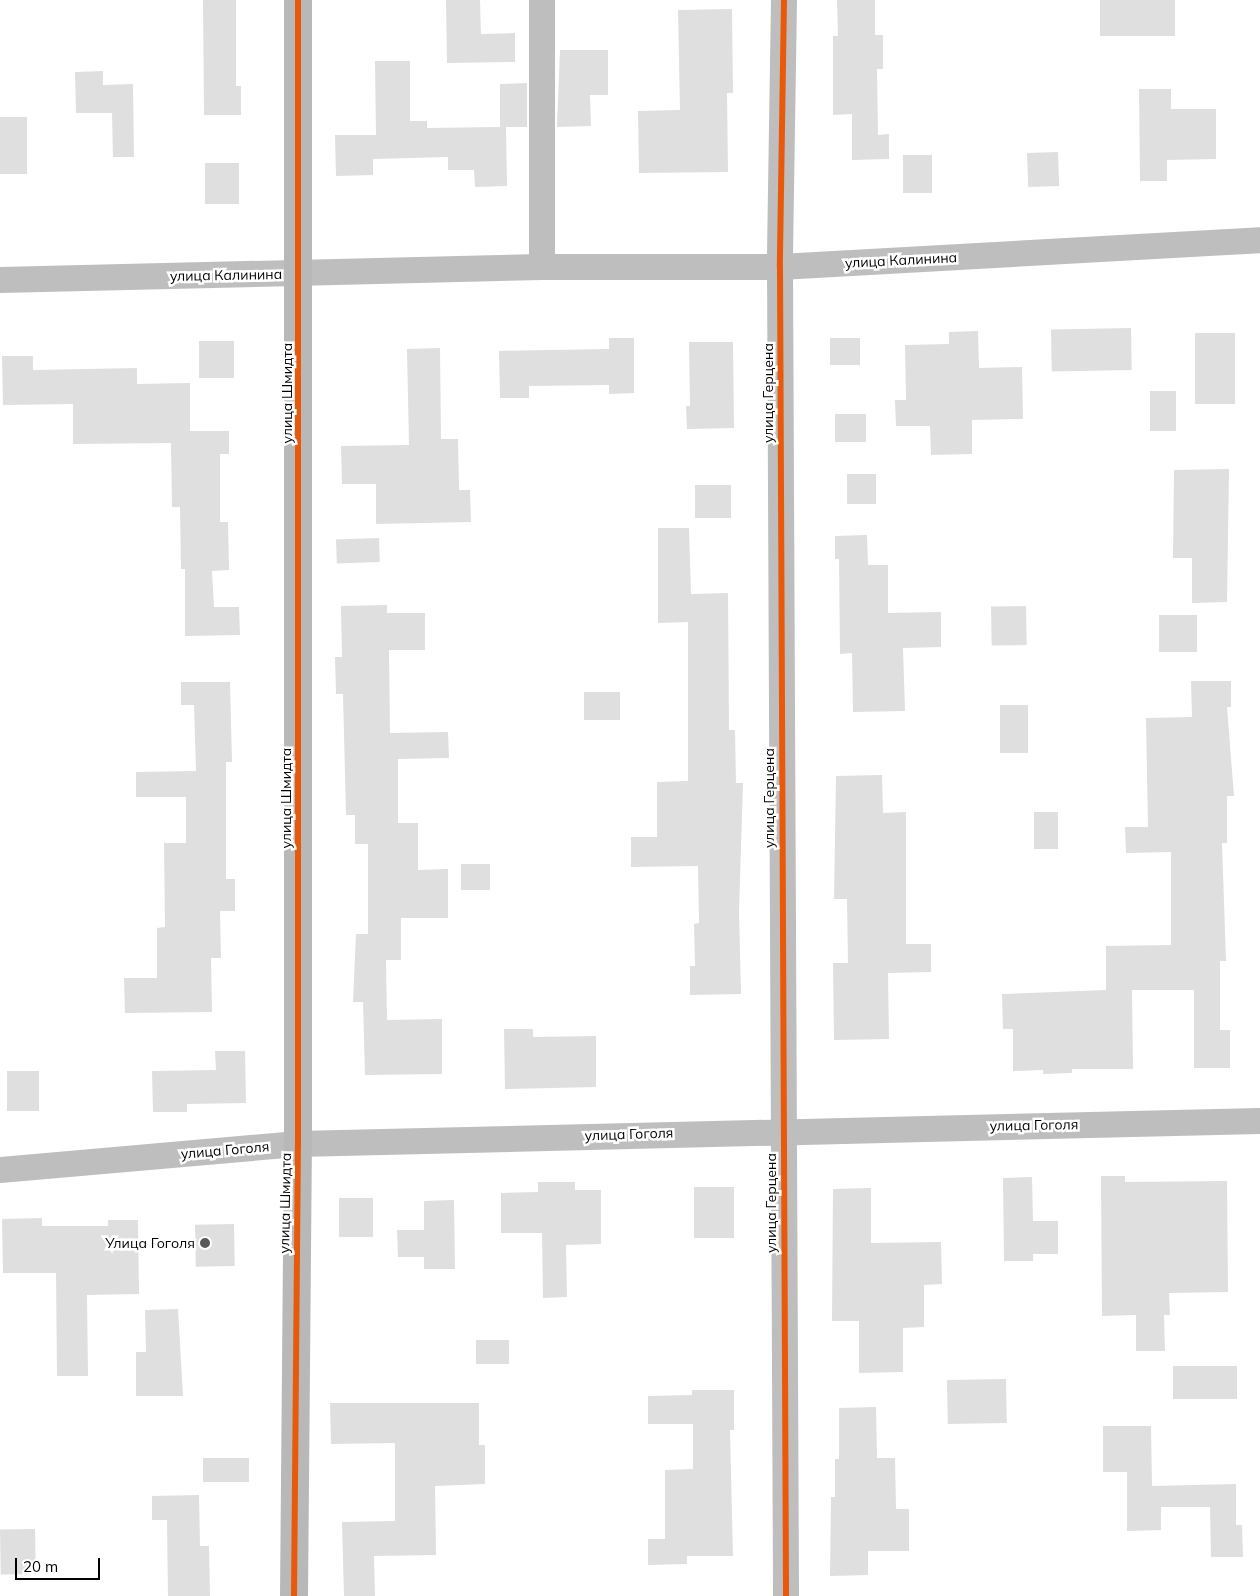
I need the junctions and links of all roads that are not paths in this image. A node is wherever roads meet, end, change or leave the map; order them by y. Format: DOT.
graph roads {
  1 [pos="298,0"];
  2 [pos="542,0"];
  3 [pos="784,0"];
  4 [pos="1260,240"];
  5 [pos="542,267"];
  6 [pos="780,267"];
  7 [pos="299,273"];
  8 [pos="0,280"];
  9 [pos="1260,1121"];
  10 [pos="783,1130"];
  11 [pos="298,1144"];
  12 [pos="0,1170"];
  13 [pos="294,1596"];
  14 [pos="786,1596"];
  1 -- 7 [label="street, улица Шмидта"];
  2 -- 5 [label="street"];
  3 -- 6 [label="street, улица Герцена"];
  4 -- 6 [label="street, улица Калинина"];
  5 -- 6 [label="street, улица Калинина"];
  5 -- 7 [label="street, улица Калинина"];
  6 -- 10 [label="street, улица Герцена"];
  7 -- 8 [label="street, улица Калинина"];
  7 -- 11 [label="street, улица Шмидта"];
  9 -- 10 [label="street, улица Гоголя"];
  10 -- 11 [label="street, улица Гоголя"];
  10 -- 14 [label="street, улица Герцена"];
  11 -- 12 [label="street, улица Гоголя"];
  11 -- 13 [label="street, улица Шмидта"];
}
